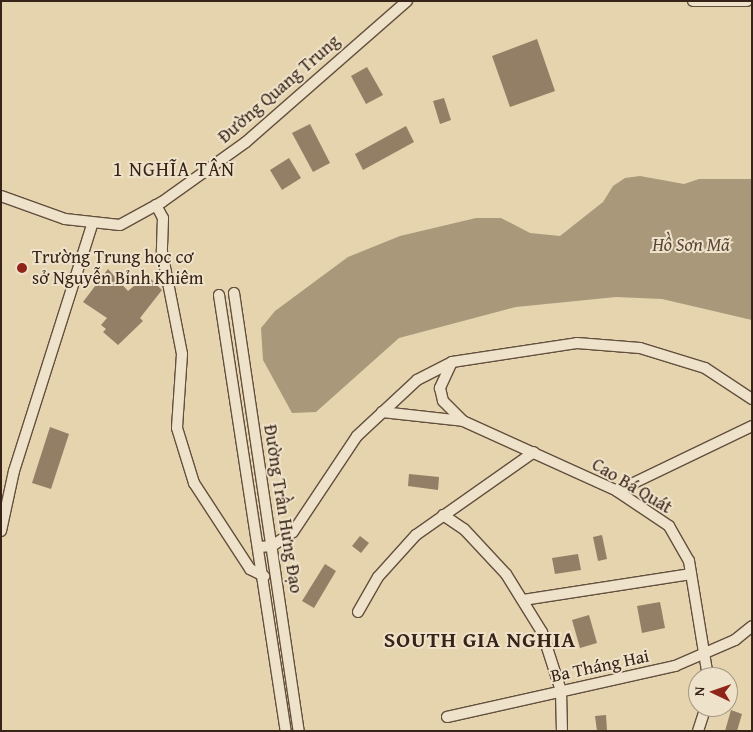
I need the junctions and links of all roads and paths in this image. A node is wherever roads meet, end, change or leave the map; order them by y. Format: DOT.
graph roads {
  1 [pos="407,1"];
  2 [pos="693,1"];
  3 [pos="746,1"];
  4 [pos="1,196"];
  5 [pos="156,205"];
  6 [pos="92,224"];
  7 [pos="234,293"];
  8 [pos="219,295"];
  9 [pos="452,362"];
  10 [pos="248,390"];
  11 [pos="235,392"];
  12 [pos="752,399"];
  13 [pos="382,412"];
  14 [pos="463,421"];
  15 [pos="752,426"];
  16 [pos="534,452"];
  17 [pos="617,491"];
  18 [pos="443,515"];
  19 [pos="1,531"];
  20 [pos="272,546"];
  21 [pos="259,548"];
  22 [pos="691,574"];
  23 [pos="264,576"];
  24 [pos="523,600"];
  25 [pos="358,612"];
  26 [pos="752,626"];
  27 [pos="706,653"];
  28 [pos="707,667"];
  29 [pos="560,691"];
  30 [pos="447,717"];
  31 [pos="703,717"];
  32 [pos="286,731"];
  33 [pos="299,731"];
  34 [pos="562,731"];
  35 [pos="698,731"];
  1 -- 5 [label="street, Đường Quang Trung"];
  2 -- 3 [label="street"];
  4 -- 6 [label="street, Đường Quang Trung"];
  5 -- 6 [label="street, Đường Quang Trung"];
  5 -- 23 [label="street"];
  6 -- 19 [label="street"];
  7 -- 10 [label="street, Đường Trần Hưng Đạo"];
  8 -- 11 [label="street, Đường Trần Hưng Đạo"];
  9 -- 12 [label="street"];
  9 -- 13 [label="street"];
  9 -- 14 [label="street, Cao Bá Quát"];
  10 -- 11 [label="street"];
  10 -- 20 [label="street, Đường Trần Hưng Đạo"];
  11 -- 21 [label="street, Đường Trần Hưng Đạo"];
  13 -- 14 [label="street, Cao Bá Quát"];
  13 -- 20 [label="street"];
  14 -- 16 [label="street, Cao Bá Quát"];
  15 -- 17 [label="street"];
  16 -- 17 [label="street, Cao Bá Quát"];
  16 -- 18 [label="street"];
  17 -- 22 [label="street, Cao Bá Quát"];
  18 -- 24 [label="street"];
  18 -- 25 [label="street"];
  20 -- 21 [label="street"];
  20 -- 33 [label="street, Đường Trần Hưng Đạo"];
  21 -- 23 [label="street, Đường Trần Hưng Đạo"];
  22 -- 24 [label="street"];
  22 -- 27 [label="street, Cao Bá Quát"];
  23 -- 32 [label="street, Đường Trần Hưng Đạo"];
  24 -- 29 [label="street"];
  26 -- 27 [label="street, Ba Tháng Hai"];
  27 -- 28 [label="street, Cao Bá Quát"];
  27 -- 29 [label="street, Ba Tháng Hai"];
  29 -- 30 [label="street, Ba Tháng Hai"];
  29 -- 34 [label="street"];
  31 -- 35 [label="street"];
}
